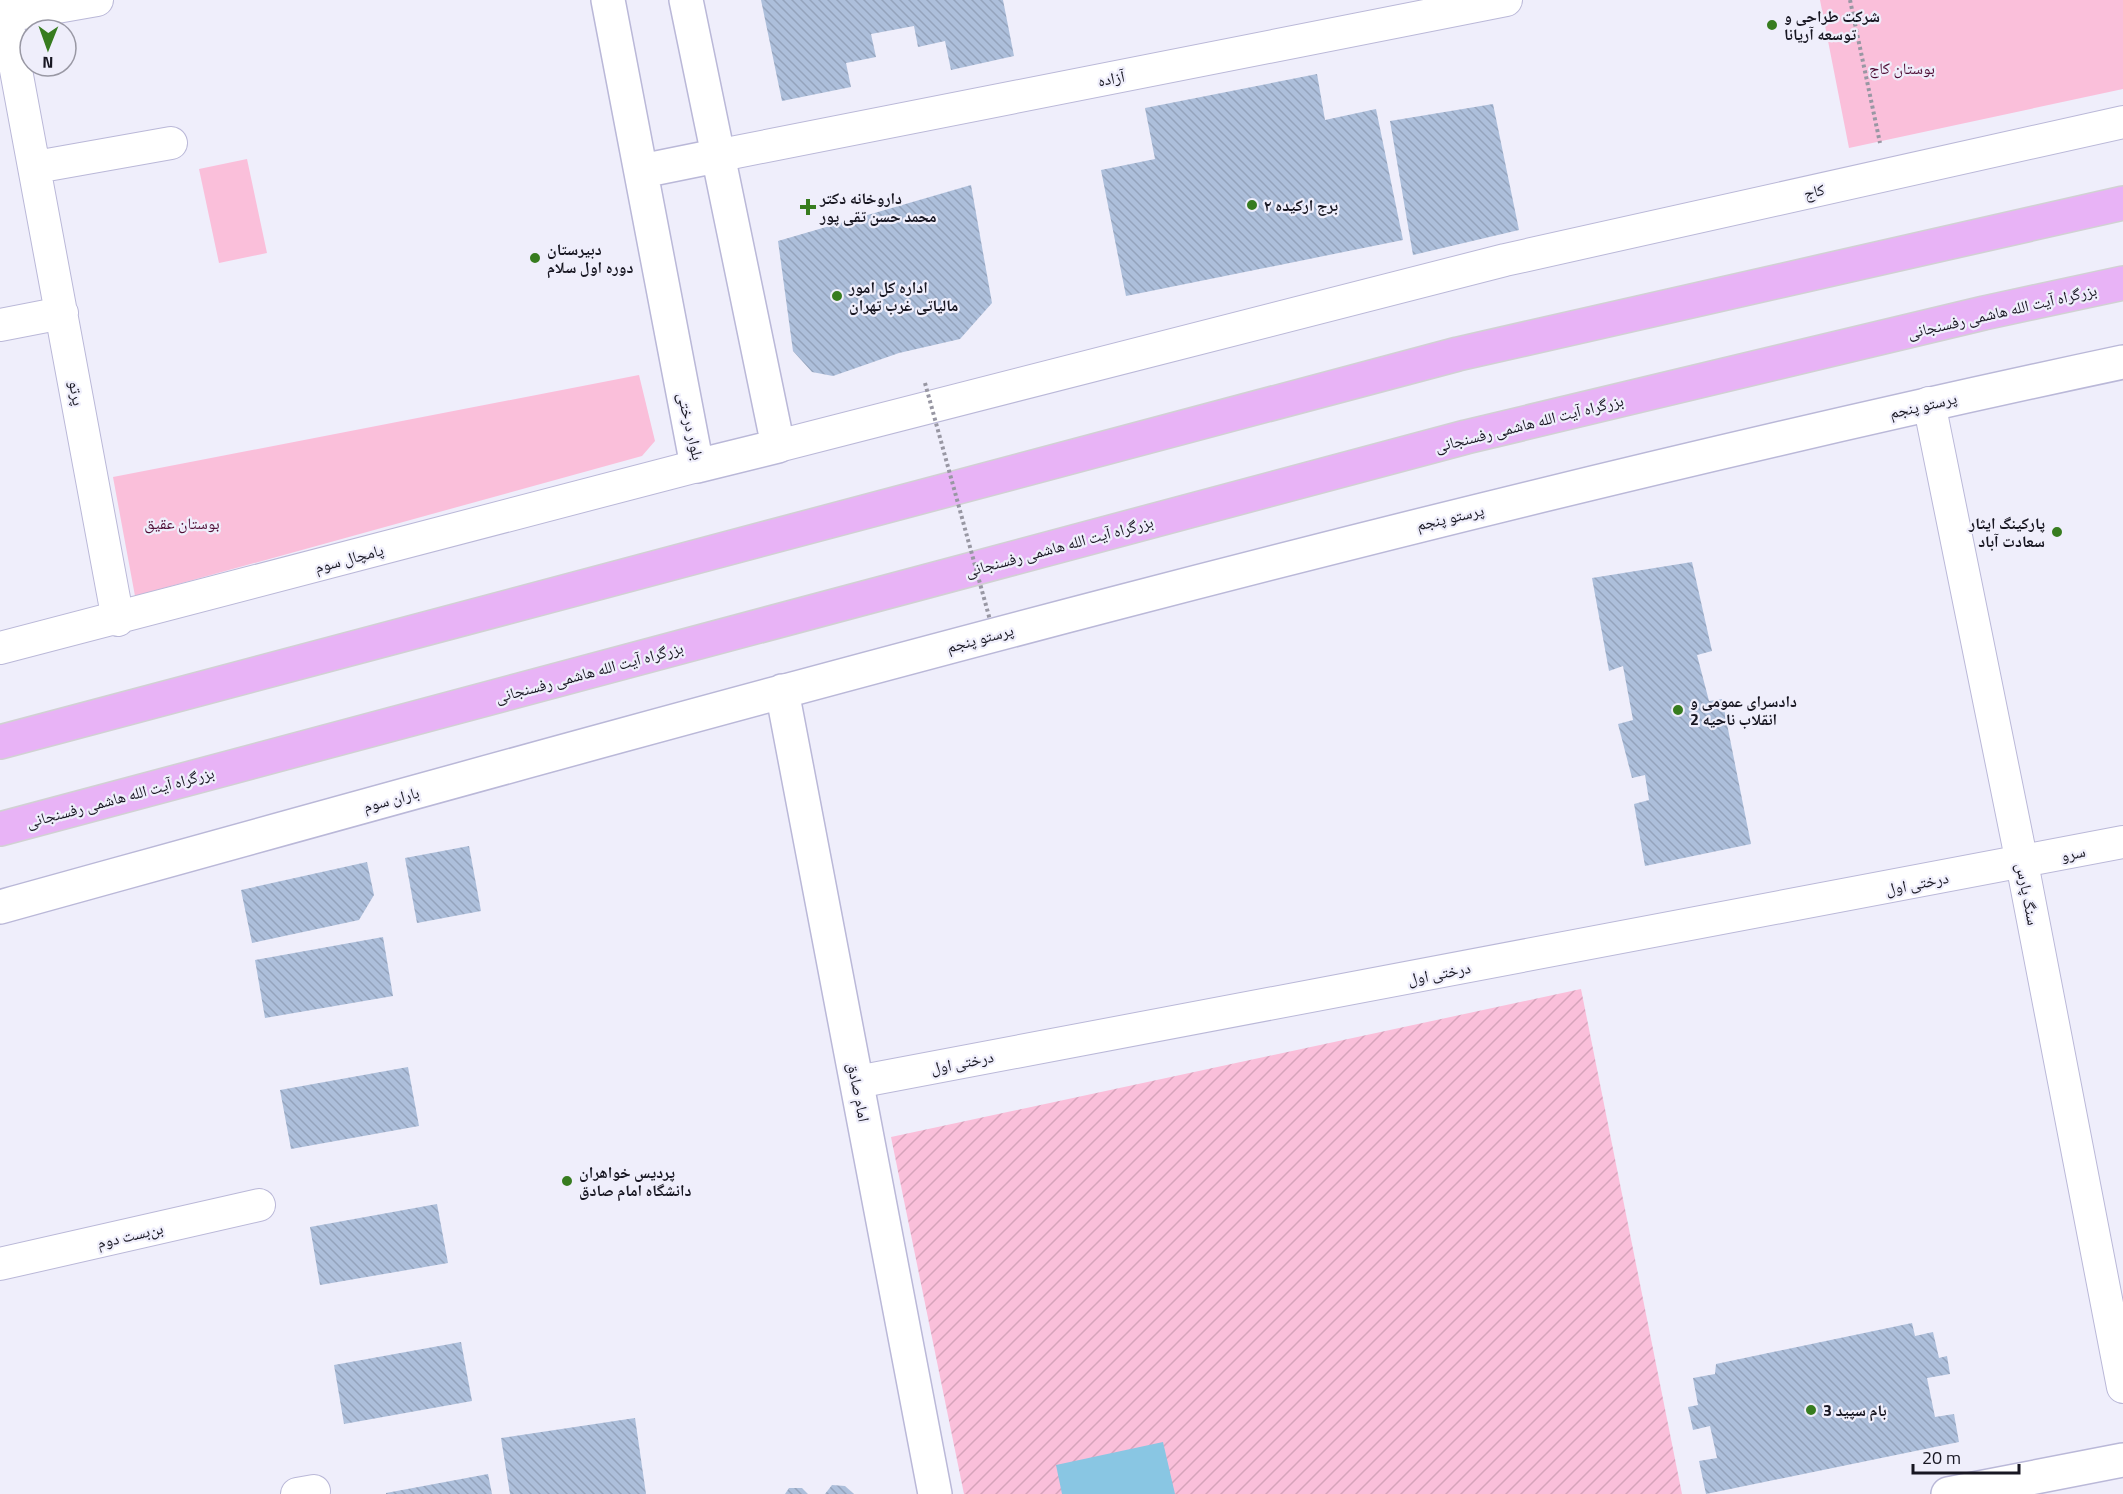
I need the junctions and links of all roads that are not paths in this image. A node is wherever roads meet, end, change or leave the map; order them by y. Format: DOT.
graph roads {
  1 [pos="97,0"];
  2 [pos="608,0"];
  3 [pos="686,0"];
  4 [pos="1506,0"];
  5 [pos="3,11"];
  6 [pos="2123,122"];
  7 [pos="171,143"];
  8 [pos="716,156"];
  9 [pos="36,167"];
  10 [pos="642,171"];
  11 [pos="2123,202"];
  12 [pos="2123,283"];
  13 [pos="62,313"];
  14 [pos="0,325"];
  15 [pos="2123,362"];
  16 [pos="1929,403"];
  17 [pos="778,446"];
  18 [pos="697,466"];
  19 [pos="117,620"];
  20 [pos="0,648"];
  21 [pos="782,691"];
  22 [pos="0,742"];
  23 [pos="0,830"];
  24 [pos="2123,842"];
  25 [pos="2022,863"];
  26 [pos="0,907"];
  27 [pos="857,1082"];
  28 [pos="259,1205"];
  29 [pos="0,1264"];
  30 [pos="2123,1387"];
  31 [pos="2123,1460"];
  32 [pos="935,1494"];
  33 [pos="1948,1494"];
  1 -- 5 [label="street"];
  2 -- 10 [label="street, بلوار درختی"];
  3 -- 8 [label="street"];
  4 -- 8 [label="street, آزاده"];
  5 -- 9 [label="street, پرتو"];
  6 -- 17 [label="street, کاج"];
  7 -- 9 [label="street"];
  8 -- 10 [label="street"];
  8 -- 17 [label="street"];
  9 -- 13 [label="street, پرتو"];
  10 -- 18 [label="street, بلوار درختی"];
  11 -- 22 [label="highway"];
  12 -- 23 [label="highway, بزرگراه آیت الله هاشمی رفسنجانی"];
  13 -- 14 [label="street"];
  13 -- 19 [label="street, پرتو"];
  15 -- 16 [label="street, پرستو پنجم"];
  16 -- 21 [label="street, پرستو پنجم"];
  16 -- 25 [label="street, سنگ پارس"];
  17 -- 18 [label="street, بلوار درختی"];
  18 -- 19 [label="street, پامچال سوم"];
  19 -- 20 [label="street, پامچال سوم"];
  21 -- 26 [label="street, باران سوم"];
  21 -- 27 [label="street, امام صادق"];
  24 -- 25 [label="street, سرو"];
  25 -- 27 [label="street, درختی اول"];
  25 -- 30 [label="street, سنگ پارس"];
  27 -- 32 [label="street, امام صادق"];
  28 -- 29 [label="street, بن‌بست دوم"];
  31 -- 33 [label="street"];
}
